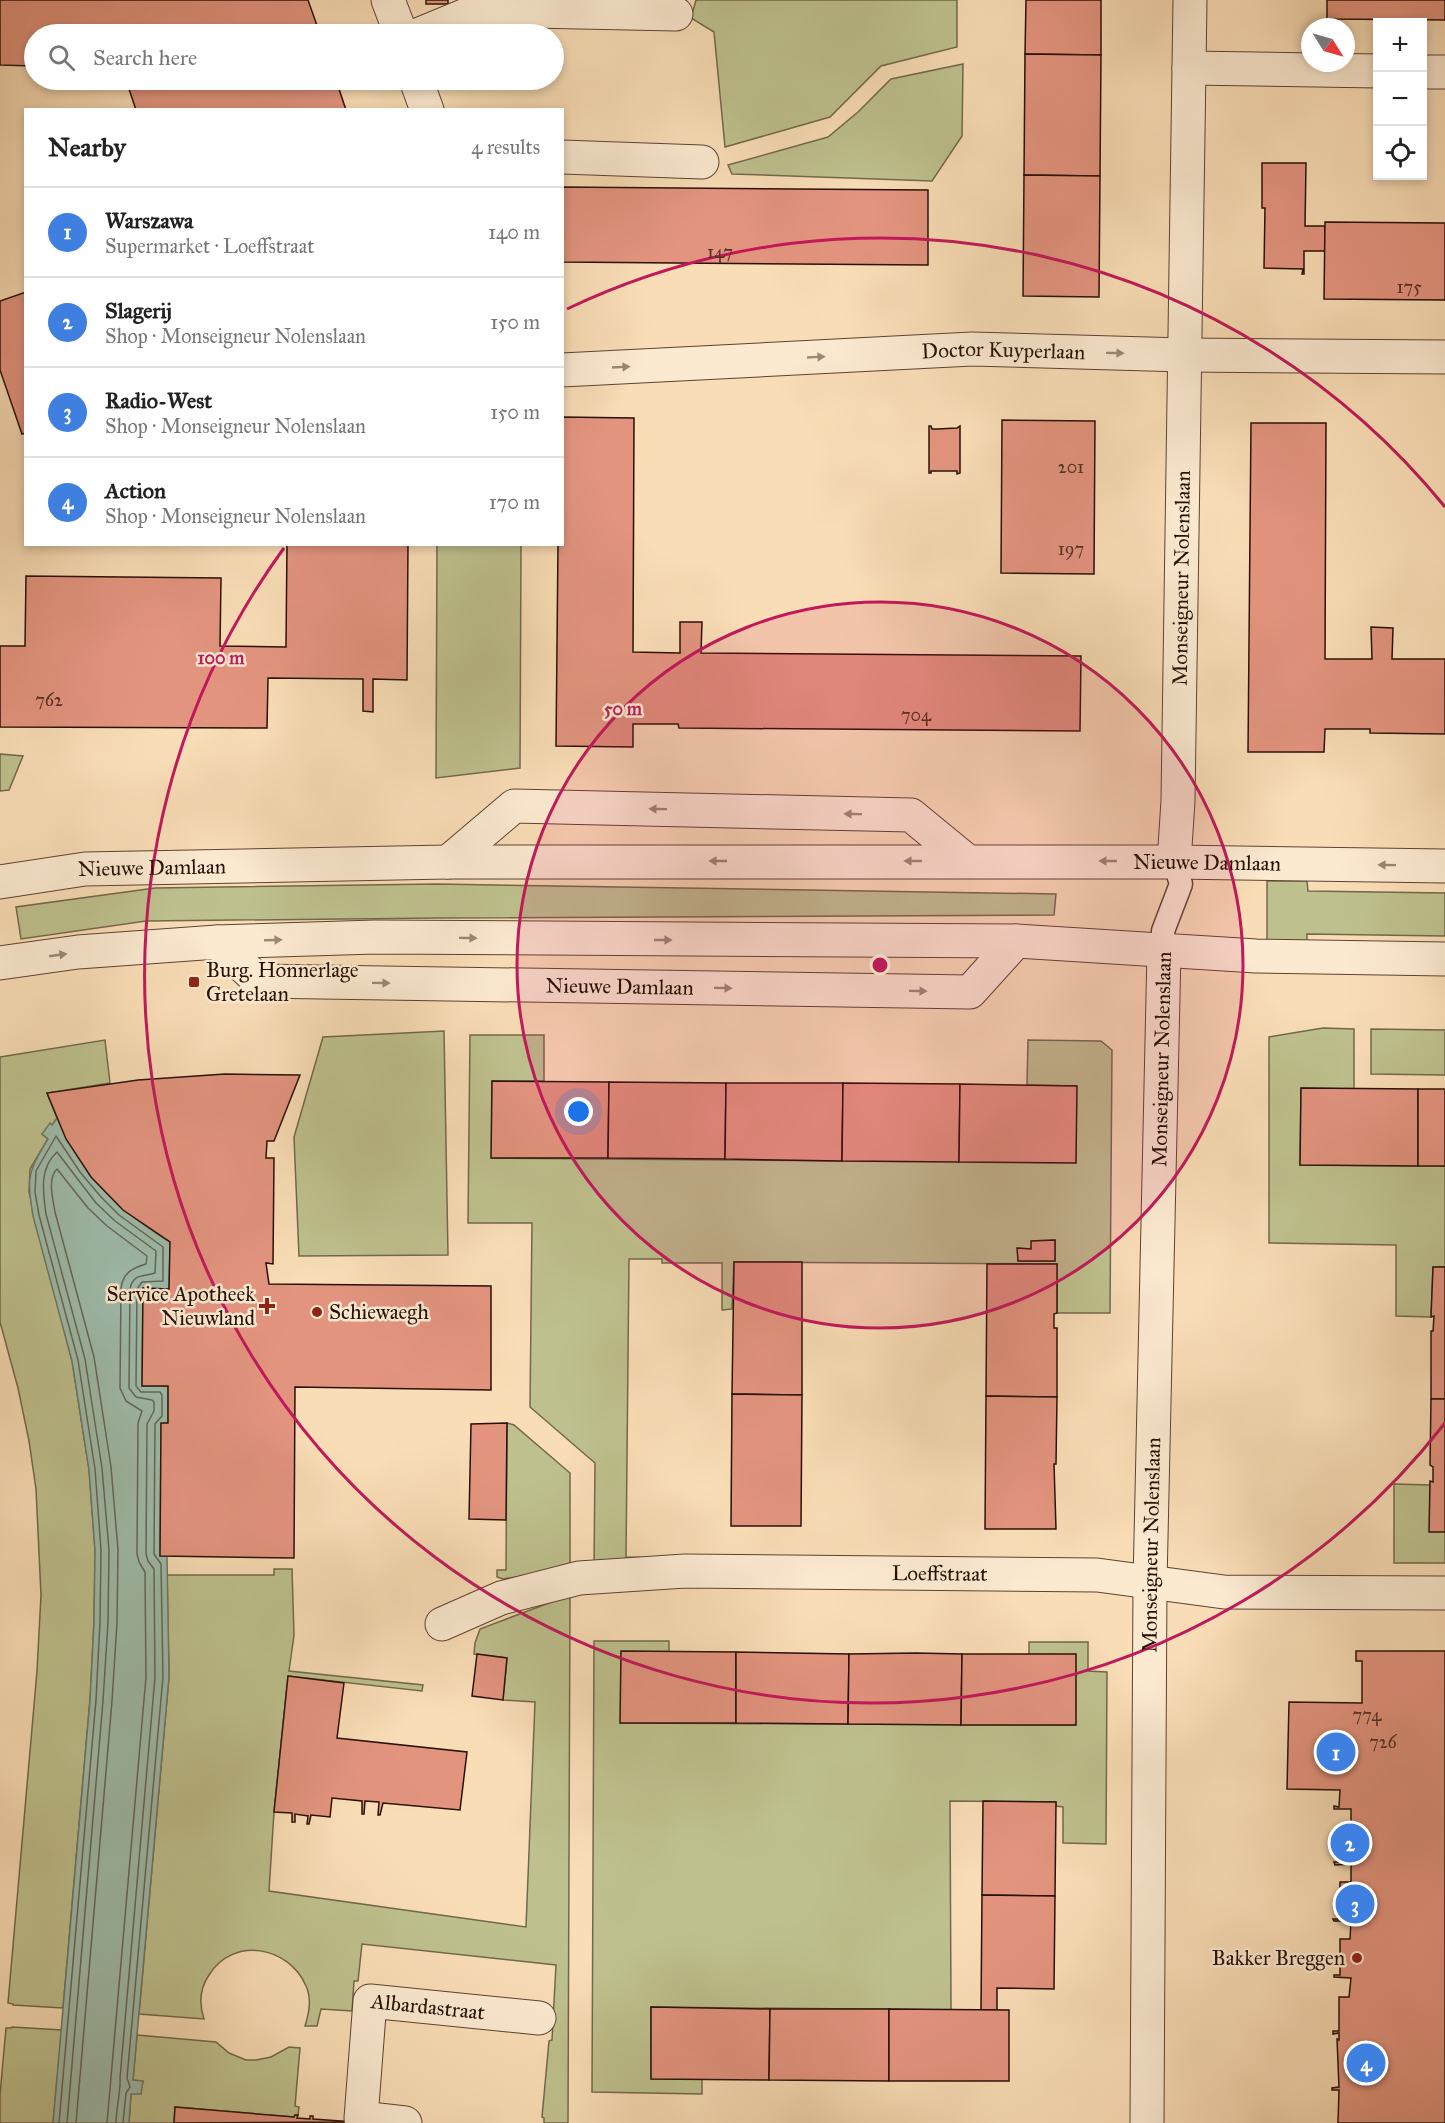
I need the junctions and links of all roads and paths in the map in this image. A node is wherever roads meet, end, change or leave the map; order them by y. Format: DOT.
graph roads {
  1 [pos="388,0"];
  2 [pos="1190,0"];
  3 [pos="676,14"];
  4 [pos="397,24"];
  5 [pos="444,24"];
  6 [pos="1189,68"];
  7 [pos="1373,71"];
  8 [pos="1427,72"];
  9 [pos="1445,72"];
  10 [pos="420,90"];
  11 [pos="426,108"];
  12 [pos="564,157"];
  13 [pos="702,162"];
  14 [pos="1184,355"];
  15 [pos="1445,357"];
  16 [pos="564,370"];
  17 [pos="967,861"];
  18 [pos="448,862"];
  19 [pos="1174,862"];
  20 [pos="1445,866"];
  21 [pos="0,882"];
  22 [pos="1016,941"];
  23 [pos="217,942"];
  24 [pos="1164,951"];
  25 [pos="1445,959"];
  26 [pos="0,963"];
  27 [pos="1150,1583"];
  28 [pos="1445,1593"];
  29 [pos="442,1624"];
  30 [pos="539,2018"];
  31 [pos="405,2123"];
  32 [pos="1148,2123"];
  1 -- 4 [label="street"];
  2 -- 6 [label="street, Monseigneur Nolenslaan"];
  3 -- 5 [label="street"];
  6 -- 7 [label="street"];
  6 -- 14 [label="street, Monseigneur Nolenslaan"];
  8 -- 9 [label="street"];
  10 -- 11 [label="street"];
  12 -- 13 [label="street"];
  14 -- 15 [label="street, Doctor Kuyperlaan"];
  16 -- 14 [label="street, Doctor Kuyperlaan, one-way"];
  14 -- 19 [label="street, Monseigneur Nolenslaan"];
  17 -- 18 [label="street, Nieuwe Damlaan, one-way"];
  17 -- 18 [label="street, one-way"];
  19 -- 17 [label="street, Nieuwe Damlaan, one-way"];
  18 -- 21 [label="street, Nieuwe Damlaan"];
  20 -- 19 [label="street, Nieuwe Damlaan, one-way"];
  19 -- 24 [label="lane, Monseigneur Nolenslaan"];
  23 -- 22 [label="street, one-way"];
  23 -- 22 [label="street, Nieuwe Damlaan, one-way"];
  22 -- 24 [label="street"];
  26 -- 23 [label="street, one-way"];
  24 -- 25 [label="street"];
  24 -- 27 [label="street, Monseigneur Nolenslaan"];
  27 -- 28 [label="street, Loeffstraat"];
  27 -- 29 [label="street, Loeffstraat"];
  27 -- 32 [label="street, Monseigneur Nolenslaan"];
  30 -- 31 [label="street, Albardastraat"];
}
